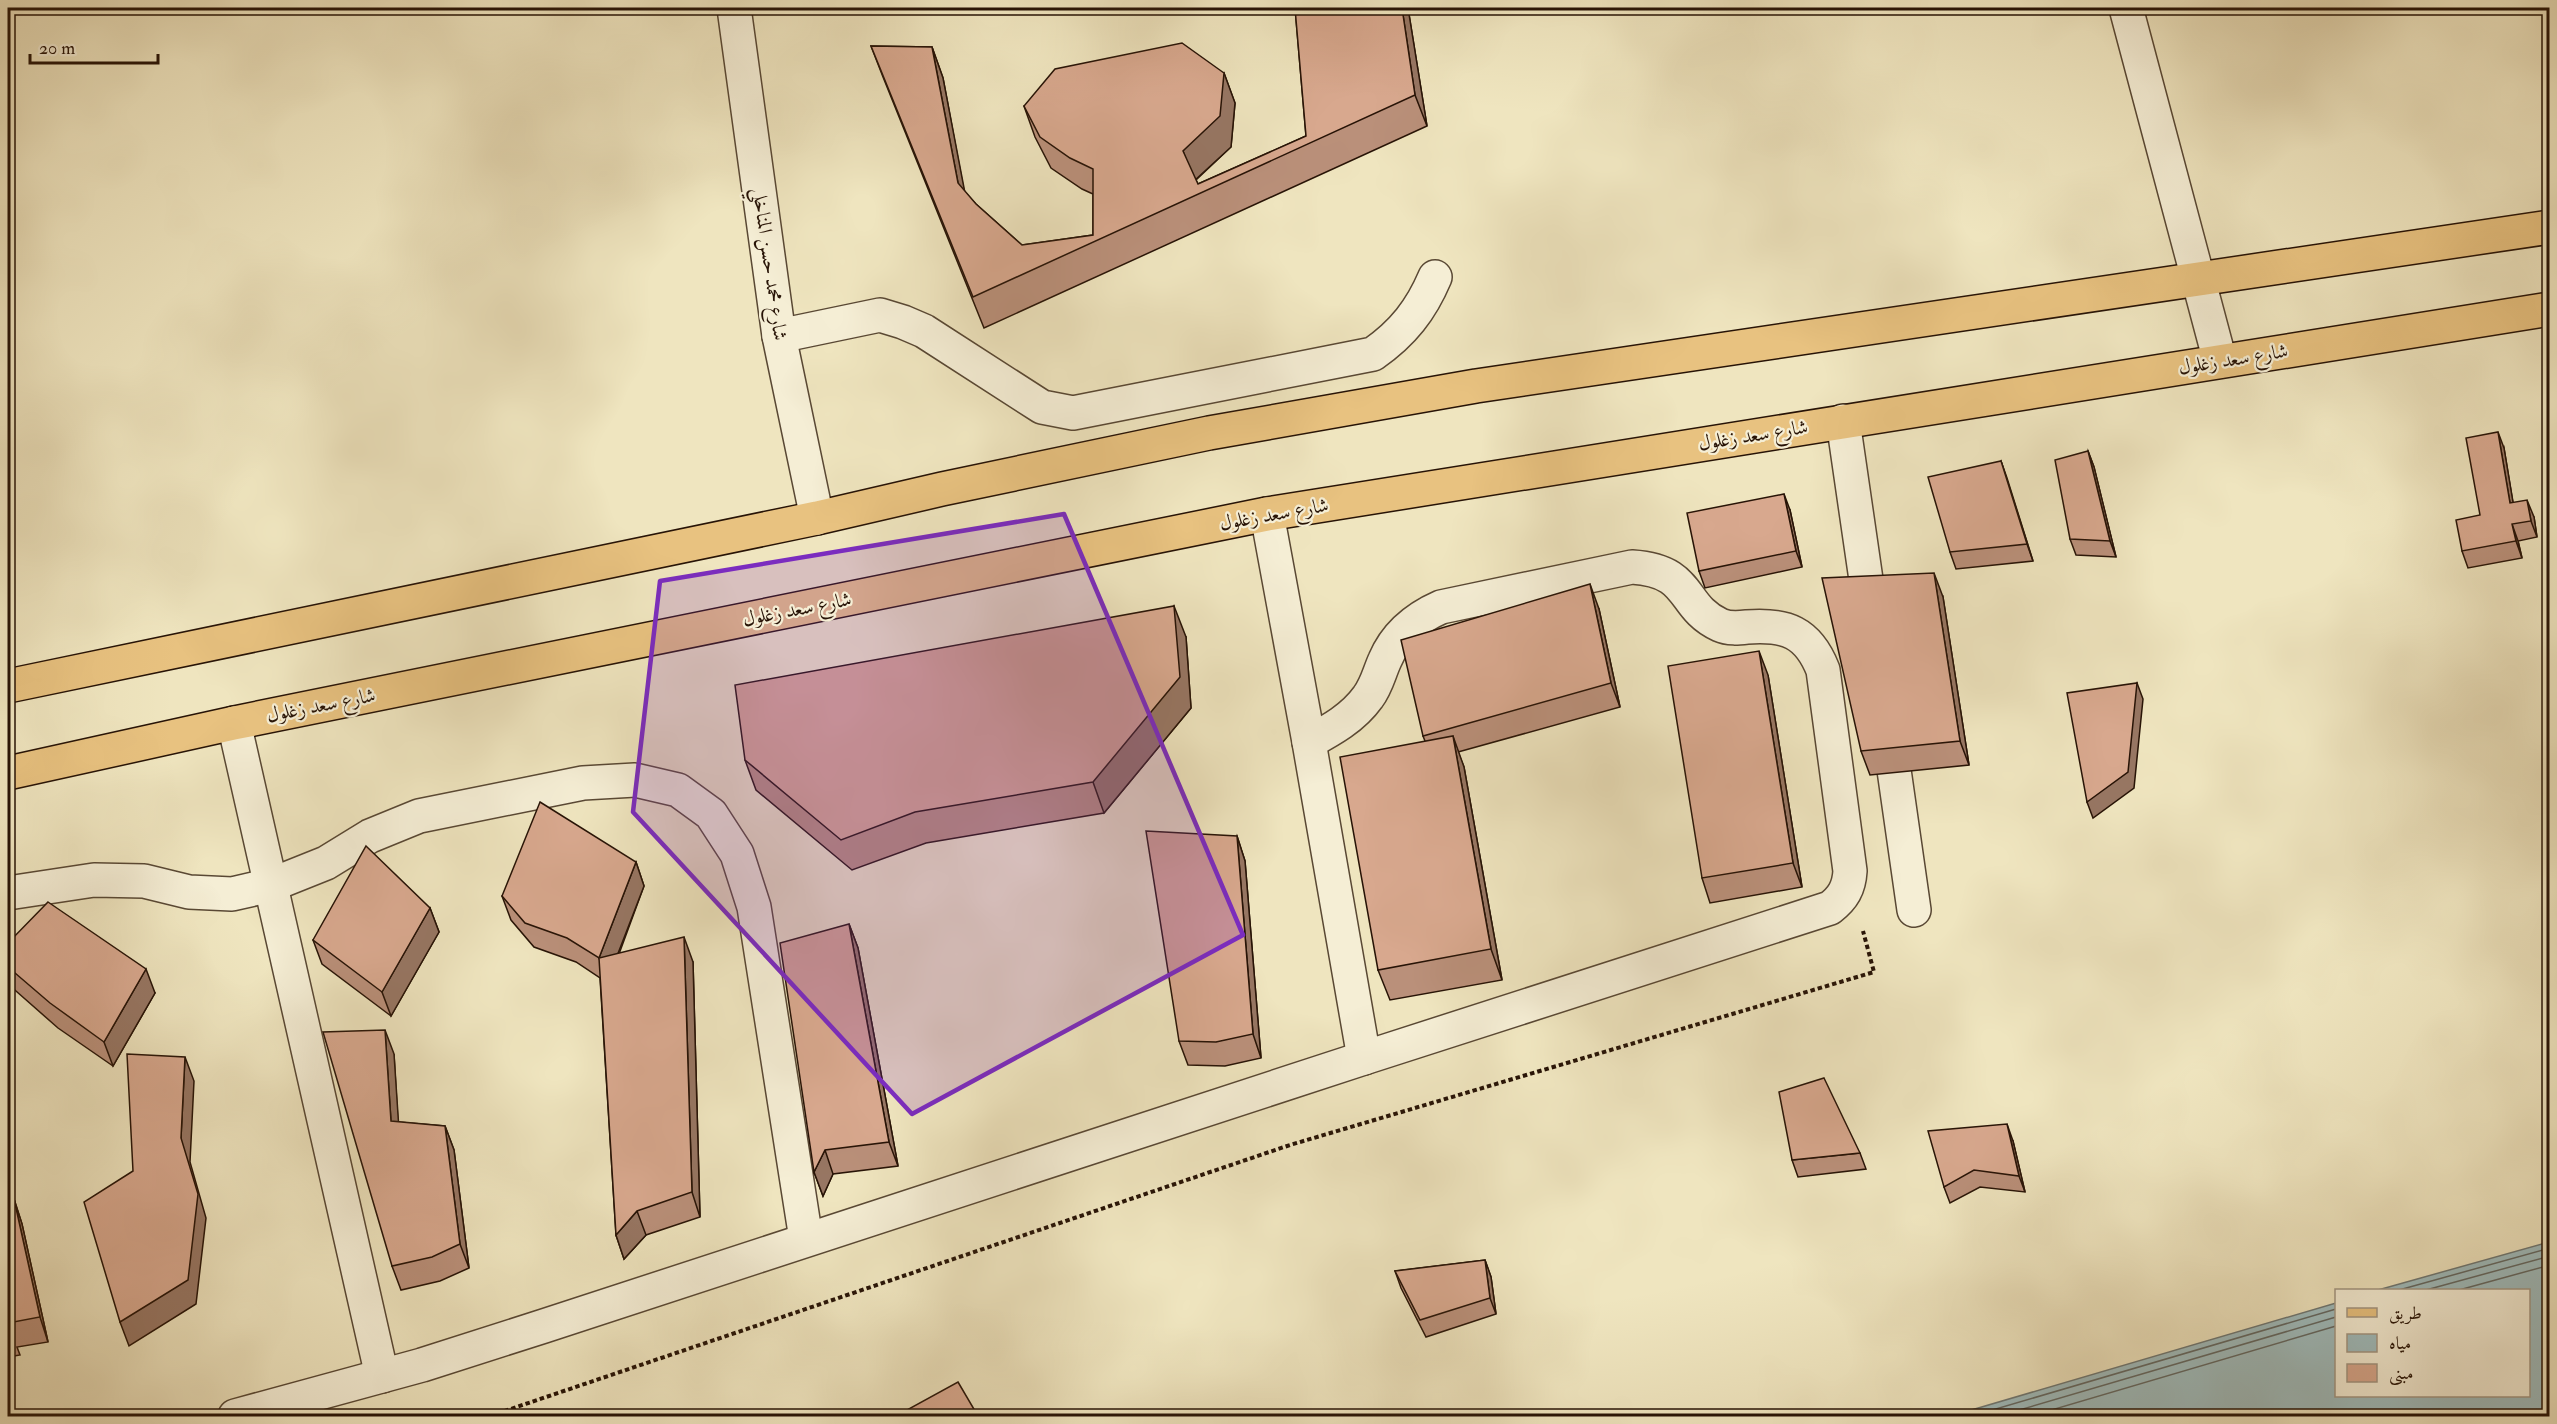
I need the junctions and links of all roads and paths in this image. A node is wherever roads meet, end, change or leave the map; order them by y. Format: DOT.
graph roads {
  1 [pos="740,8"];
  2 [pos="2126,8"];
  3 [pos="2550,227"];
  4 [pos="1435,277"];
  5 [pos="2199,279"];
  6 [pos="2550,309"];
  7 [pos="779,336"];
  8 [pos="2220,361"];
  9 [pos="1843,421"];
  10 [pos="1267,514"];
  11 [pos="817,518"];
  12 [pos="1877,654"];
  13 [pos="8,686"];
  14 [pos="1884,700"];
  15 [pos="234,723"];
  16 [pos="1309,742"];
  17 [pos="8,773"];
  18 [pos="271,885"];
  19 [pos="8,893"];
  20 [pos="1914,910"];
  21 [pos="1862,928"];
  22 [pos="1364,1058"];
  23 [pos="806,1239"];
  24 [pos="382,1376"];
  25 [pos="235,1416"];
  26 [pos="490,1416"];
  1 -- 7 [label="street, شارع محمد حسن المناخلي"];
  2 -- 5 [label="street"];
  3 -- 5 [label="main road"];
  4 -- 7 [label="street"];
  5 -- 8 [label="street"];
  5 -- 11 [label="main road"];
  6 -- 8 [label="main road, شارع سعد زغلول"];
  7 -- 11 [label="street, شارع محمد حسن المناخلي"];
  8 -- 9 [label="main road, شارع سعد زغلول"];
  9 -- 10 [label="main road, شارع سعد زغلول"];
  9 -- 12 [label="street"];
  10 -- 15 [label="main road, شارع سعد زغلول"];
  10 -- 16 [label="street"];
  11 -- 13 [label="main road"];
  14 -- 20 [label="street"];
  15 -- 17 [label="main road, شارع سعد زغلول"];
  15 -- 18 [label="street"];
  16 -- 22 [label="street"];
  16 -- 22 [label="street"];
  18 -- 19 [label="street"];
  18 -- 23 [label="street"];
  18 -- 24 [label="street"];
  21 -- 26 [label="path"];
  22 -- 23 [label="street"];
  23 -- 24 [label="street"];
  24 -- 25 [label="street"];
}
